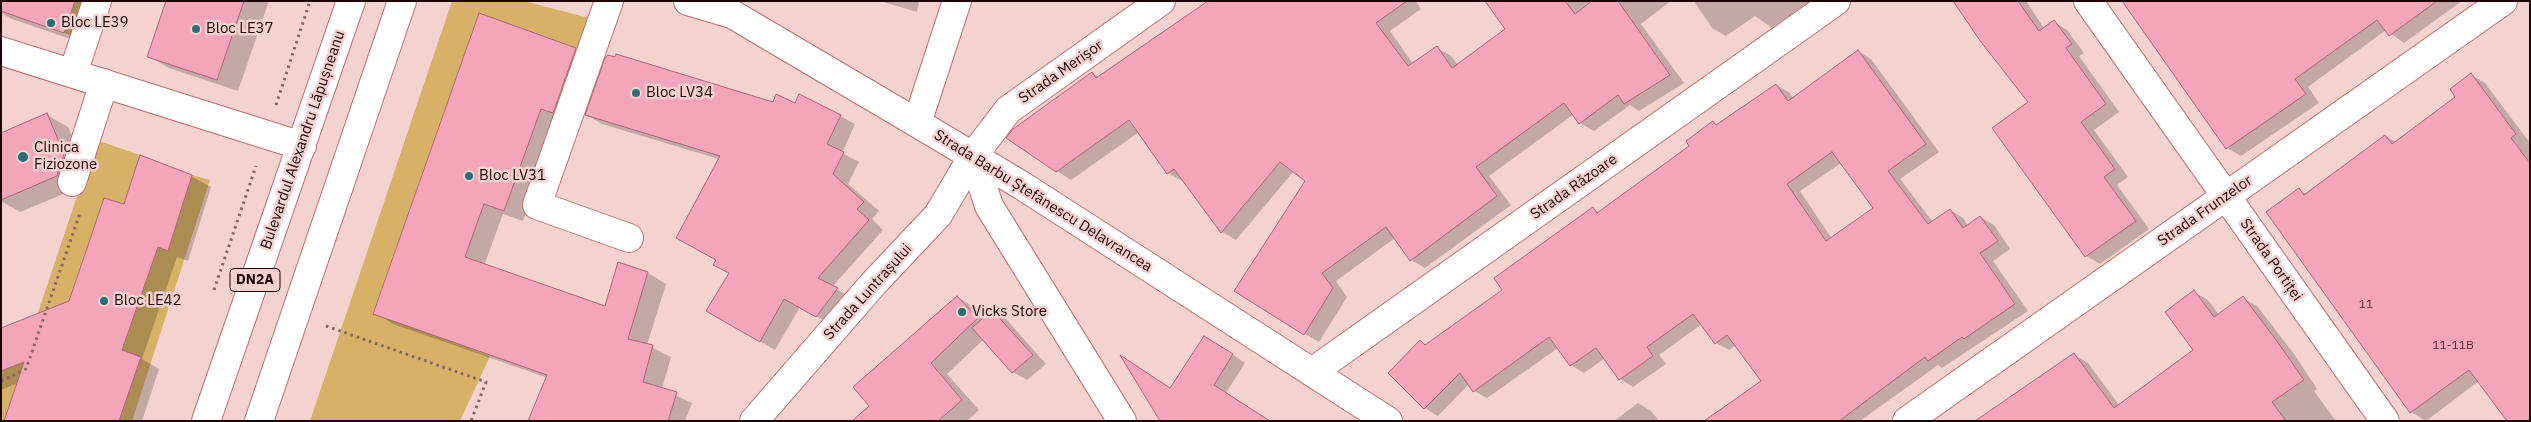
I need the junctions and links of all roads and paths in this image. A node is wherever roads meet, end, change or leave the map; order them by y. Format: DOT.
graph roads {
  1 [pos="97,1"];
  2 [pos="310,1"];
  3 [pos="351,1"];
  4 [pos="402,1"];
  5 [pos="609,1"];
  6 [pos="688,1"];
  7 [pos="956,1"];
  8 [pos="1161,1"];
  9 [pos="1836,1"];
  10 [pos="2088,1"];
  11 [pos="2502,1"];
  12 [pos="734,8"];
  13 [pos="1,51"];
  14 [pos="73,73"];
  15 [pos="104,83"];
  16 [pos="279,97"];
  17 [pos="917,123"];
  18 [pos="302,146"];
  19 [pos="973,156"];
  20 [pos="78,194"];
  21 [pos="2226,196"];
  22 [pos="629,238"];
  23 [pos="326,326"];
  24 [pos="1312,372"];
  25 [pos="1,381"];
  26 [pos="206,421"];
  27 [pos="259,421"];
  28 [pos="471,421"];
  29 [pos="754,421"];
  30 [pos="1122,421"];
  31 [pos="1388,421"];
  32 [pos="1907,421"];
  33 [pos="2385,421"];
  1 -- 14 [label="street"];
  2 -- 16 [label="path"];
  3 -- 18 [label="street, Bulevardul Alexandru Lăpușneanu / DN2A"];
  4 -- 27 [label="street"];
  5 -- 22 [label="street"];
  6 -- 12 [label="street, Strada Barbu Ștefănescu Delavrancea"];
  7 -- 17 [label="street"];
  8 -- 19 [label="street, Strada Merișor"];
  9 -- 24 [label="street, Strada Răzoare"];
  10 -- 21 [label="street, Strada Portiței"];
  11 -- 21 [label="street, Strada Frunzelor"];
  12 -- 17 [label="street, Strada Barbu Ștefănescu Delavrancea"];
  13 -- 14 [label="street"];
  14 -- 15 [label="street"];
  15 -- 18 [label="street"];
  15 -- 20 [label="street"];
  17 -- 19 [label="street, Strada Barbu Ștefănescu Delavrancea"];
  18 -- 26 [label="street, Bulevardul Alexandru Lăpușneanu / DN2A"];
  19 -- 24 [label="street, Strada Barbu Ștefănescu Delavrancea"];
  19 -- 29 [label="street, Strada Luntrașului"];
  19 -- 30 [label="street"];
  20 -- 25 [label="path"];
  21 -- 32 [label="street, Strada Frunzelor"];
  21 -- 33 [label="street, Strada Portiței"];
  23 -- 28 [label="path"];
  24 -- 31 [label="street, Strada Barbu Ștefănescu Delavrancea"];
}
